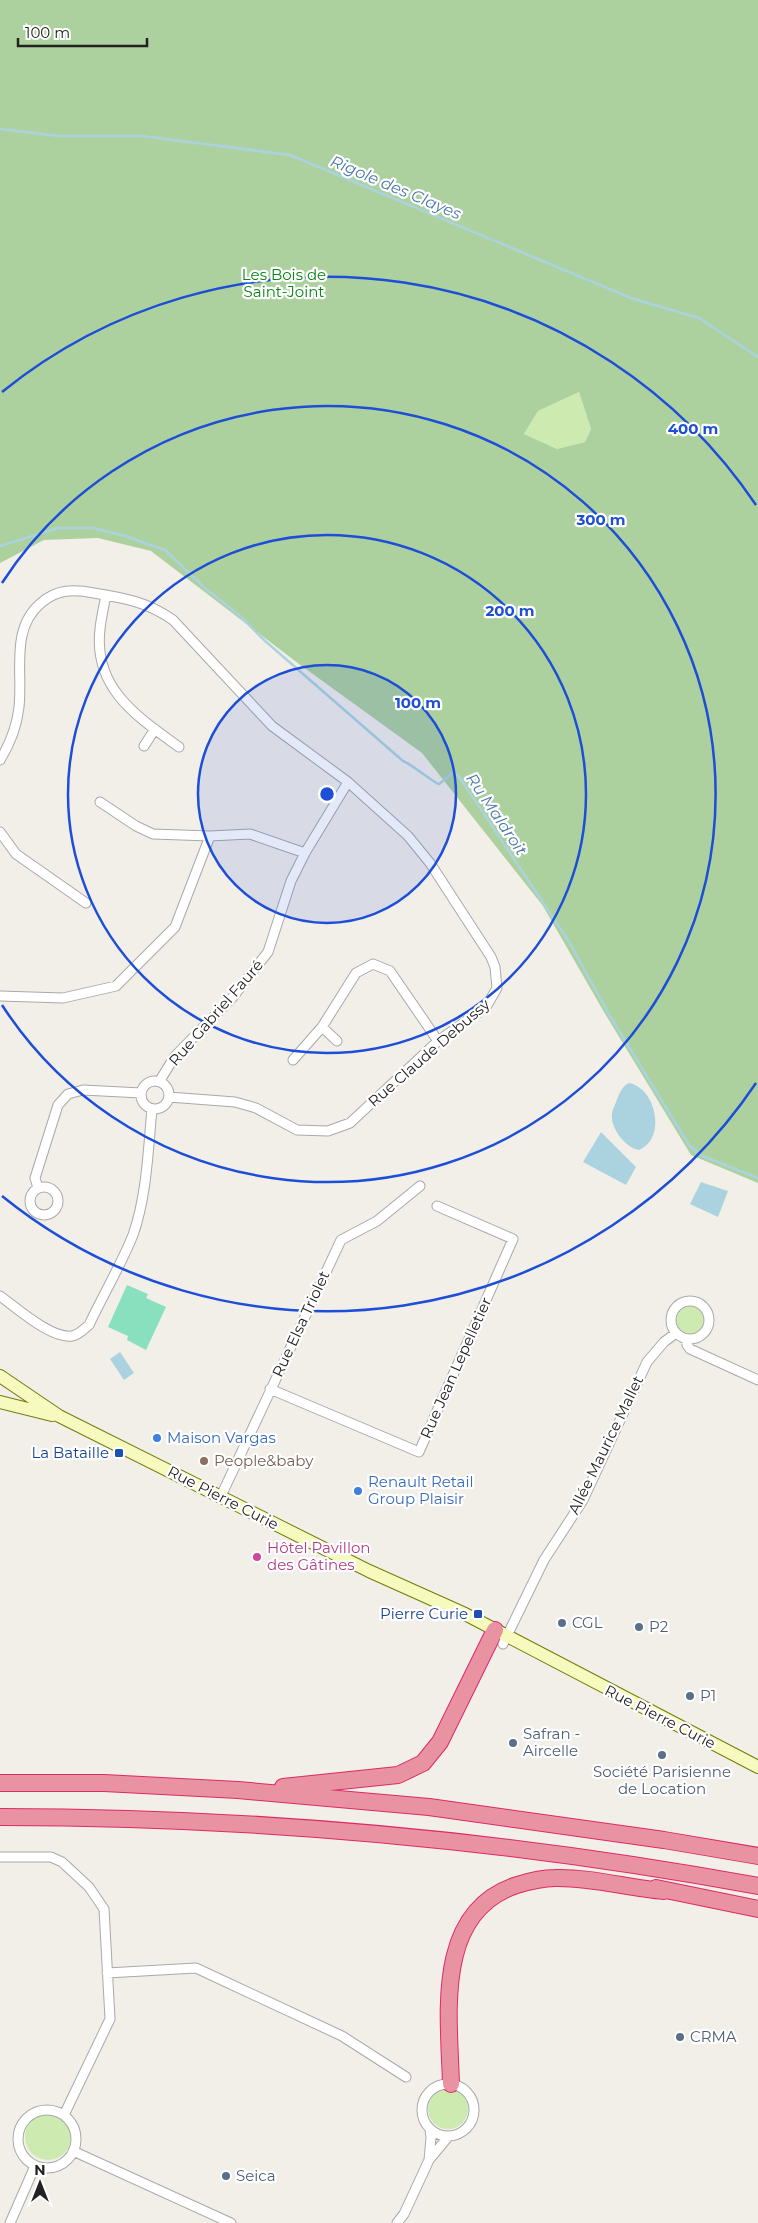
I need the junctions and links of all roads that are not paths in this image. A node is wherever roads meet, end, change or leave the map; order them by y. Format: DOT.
graph roads {
  1 [pos="106,595"];
  2 [pos="155,729"];
  3 [pos="144,746"];
  4 [pos="179,747"];
  5 [pos="0,760"];
  6 [pos="348,782"];
  7 [pos="100,802"];
  8 [pos="0,832"];
  9 [pos="210,836"];
  10 [pos="305,853"];
  11 [pos="86,903"];
  12 [pos="0,996"];
  13 [pos="322,1027"];
  14 [pos="337,1041"];
  15 [pos="438,1041"];
  16 [pos="294,1060"];
  17 [pos="159,1082"];
  18 [pos="141,1094"];
  19 [pos="169,1097"];
  20 [pos="152,1109"];
  21 [pos="420,1186"];
  22 [pos="38,1188"];
  23 [pos="437,1206"];
  24 [pos="0,1296"];
  25 [pos="676,1333"];
  26 [pos="687,1339"];
  27 [pos="0,1376"];
  28 [pos="758,1380"];
  29 [pos="270,1389"];
  30 [pos="0,1391"];
  31 [pos="0,1402"];
  32 [pos="59,1416"];
  33 [pos="221,1496"];
  34 [pos="499,1637"];
  35 [pos="758,1767"];
  36 [pos="0,1783"];
  37 [pos="238,1790"];
  38 [pos="0,1817"];
  39 [pos="424,1839"];
  40 [pos="758,1856"];
  41 [pos="0,1858"];
  42 [pos="758,1886"];
  43 [pos="664,1891"];
  44 [pos="758,1909"];
  45 [pos="107,1973"];
  46 [pos="406,2077"];
  47 [pos="452,2084"];
  48 [pos="64,2115"];
  49 [pos="430,2129"];
  50 [pos="448,2137"];
  51 [pos="73,2151"];
  52 [pos="429,2160"];
  53 [pos="35,2166"];
  54 [pos="403,2219"];
  55 [pos="10,2223"];
  56 [pos="231,2223"];
  57 [pos="397,2223"];
  1 -- 2 [label="street"];
  1 -- 5 [label="street, Rue Claude Debussy"];
  1 -- 6 [label="street, Rue Claude Debussy"];
  2 -- 3 [label="street"];
  2 -- 4 [label="street"];
  6 -- 10 [label="street, Rue Gabriel Fauré"];
  6 -- 15 [label="street, Rue Claude Debussy"];
  7 -- 9 [label="street"];
  8 -- 11 [label="street"];
  9 -- 10 [label="street"];
  9 -- 12 [label="street"];
  10 -- 17 [label="street, Rue Gabriel Fauré"];
  13 -- 14 [label="street"];
  13 -- 15 [label="street"];
  13 -- 16 [label="street"];
  15 -- 19 [label="street, Rue Claude Debussy"];
  17 -- 18 [label="street"];
  17 -- 19 [label="street"];
  18 -- 20 [label="street"];
  18 -- 22 [label="street"];
  19 -- 20 [label="street"];
  20 -- 24 [label="street"];
  21 -- 29 [label="street, Rue Elsa Triolet"];
  23 -- 29 [label="street, Rue Jean Lepelletier"];
  25 -- 26 [label="street"];
  25 -- 26 [label="street"];
  25 -- 34 [label="street, Allée Maurice Mallet"];
  26 -- 28 [label="street"];
  27 -- 30 [label="street, Rue Pierre Curie"];
  27 -- 32 [label="street, Rue Pierre Curie"];
  29 -- 33 [label="street, Rue Elsa Triolet"];
  31 -- 32 [label="street, Rue Pierre Curie"];
  32 -- 33 [label="street, Rue Pierre Curie"];
  33 -- 34 [label="street, Rue Pierre Curie"];
  34 -- 35 [label="street, Rue Pierre Curie"];
  34 -- 37 [label="highway"];
  36 -- 37 [label="highway"];
  37 -- 40 [label="highway"];
  38 -- 39 [label="highway"];
  39 -- 42 [label="highway"];
  39 -- 43 [label="highway"];
  41 -- 45 [label="street"];
  43 -- 44 [label="highway"];
  43 -- 47 [label="highway"];
  45 -- 46 [label="street"];
  45 -- 48 [label="street"];
  47 -- 49 [label="street"];
  47 -- 50 [label="street"];
  48 -- 51 [label="street"];
  48 -- 53 [label="street"];
  49 -- 50 [label="street"];
  49 -- 52 [label="street"];
  50 -- 52 [label="street"];
  51 -- 53 [label="street"];
  51 -- 56 [label="street"];
  52 -- 54 [label="street"];
  53 -- 55 [label="street"];
  54 -- 57 [label="street"];
}
